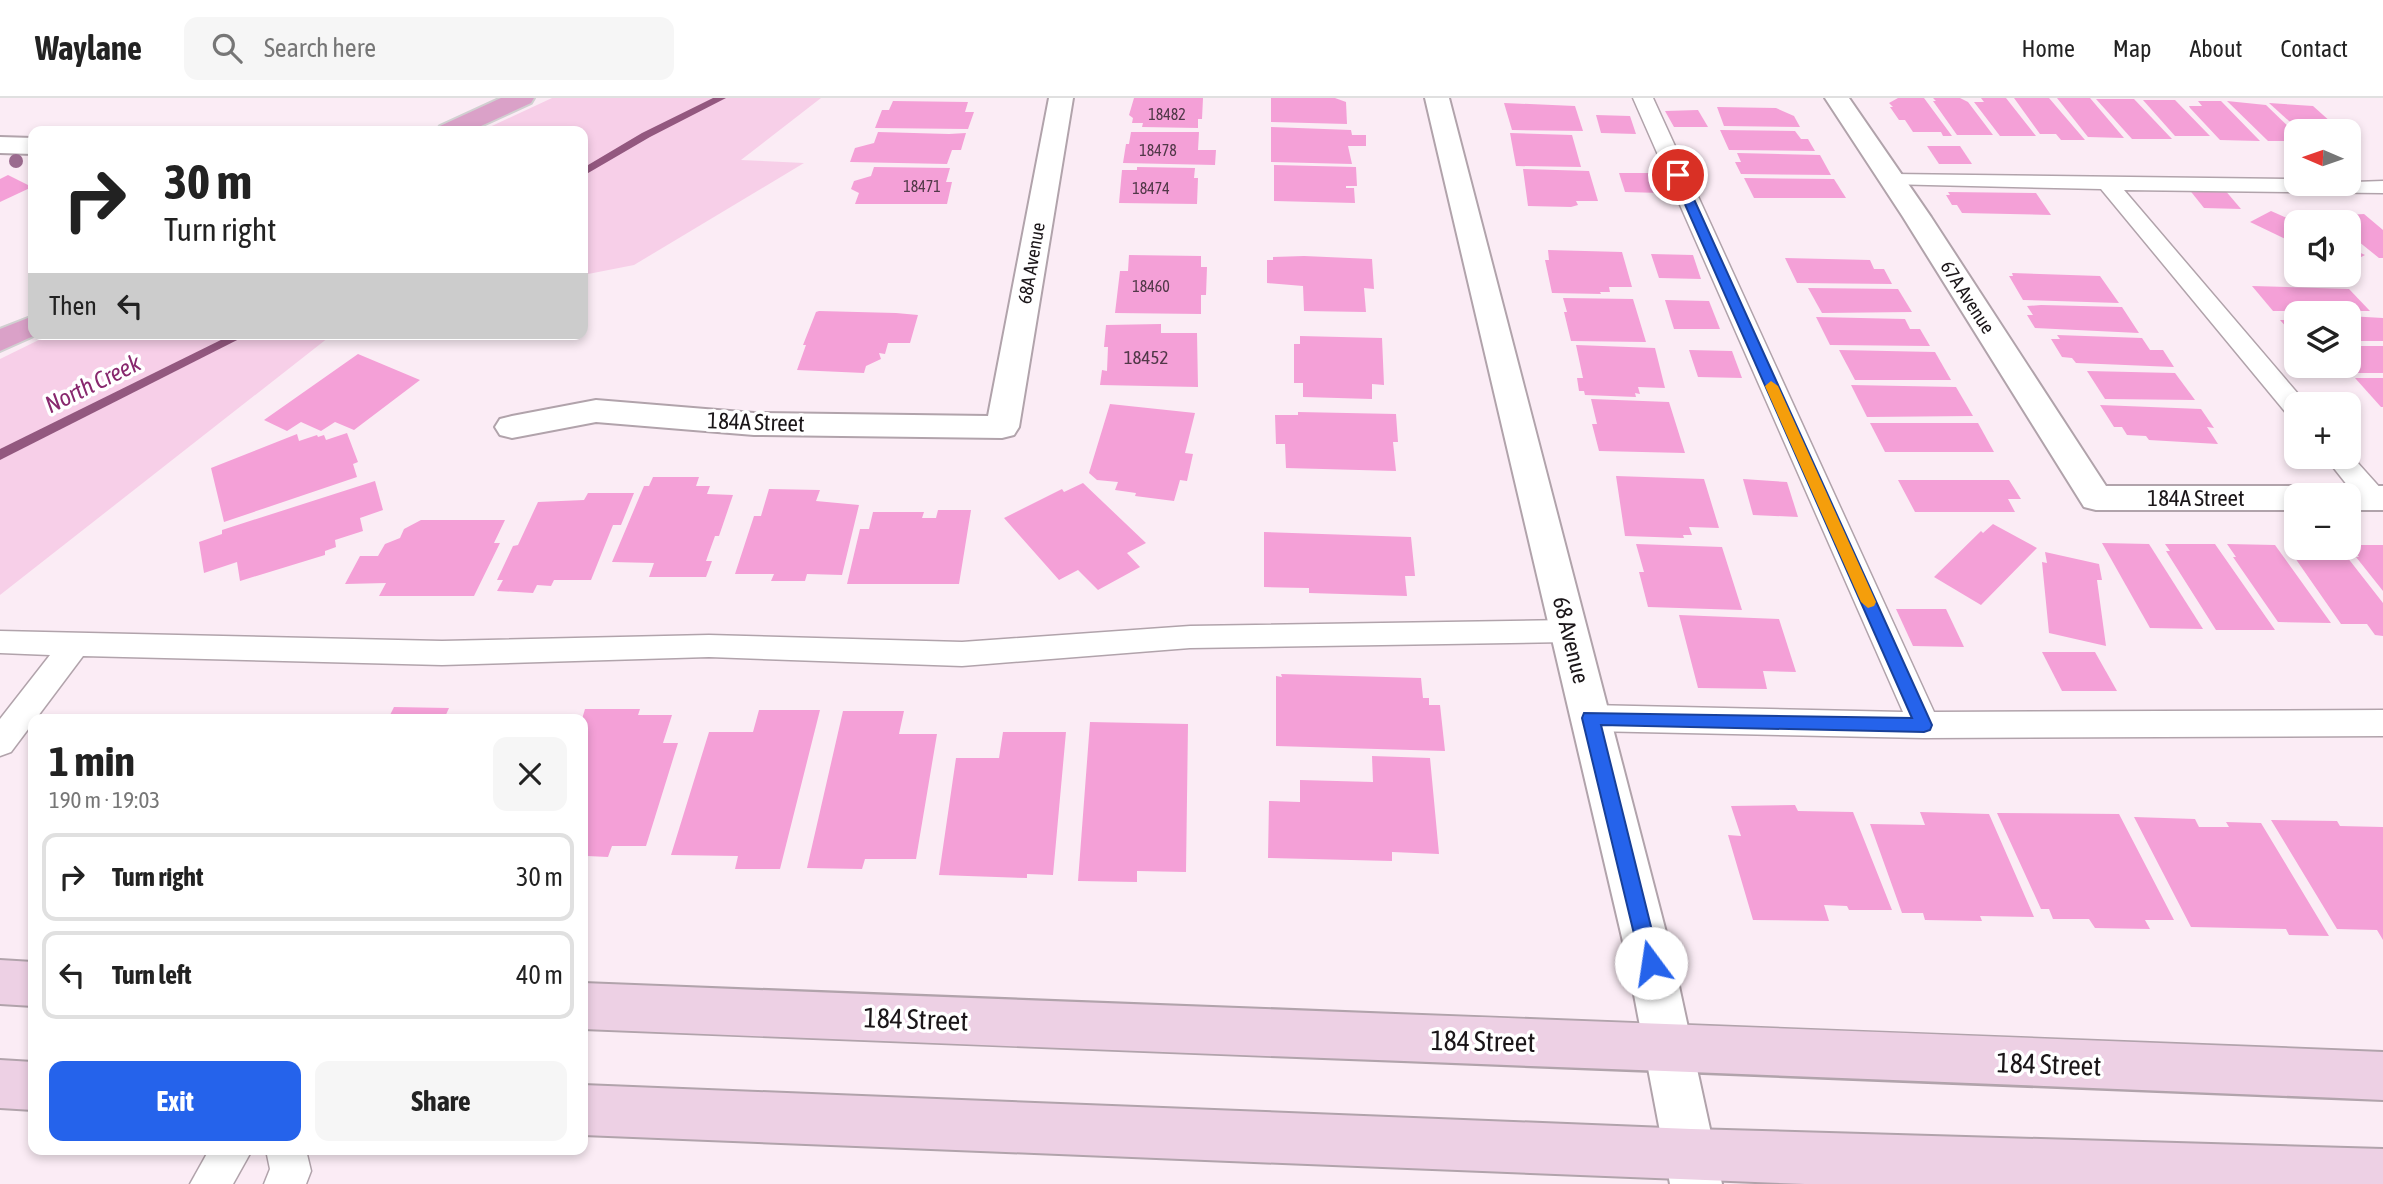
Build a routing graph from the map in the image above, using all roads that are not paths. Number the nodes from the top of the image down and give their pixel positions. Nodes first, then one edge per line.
1 (522, 98) edge
2 (1061, 98) edge
3 (1437, 98) edge
4 (1643, 98) edge
5 (1838, 98) edge
6 (460, 126) edge
7 (0, 145) edge
8 (28, 146) edge
9 (1893, 180) junction
10 (2107, 183) junction
11 (2383, 187) edge
12 (28, 317) edge
13 (0, 327) edge
14 (28, 327) edge
15 (0, 341) edge
16 (2284, 394) edge
17 (512, 427) dead end
18 (1002, 427) joint
19 (2347, 469) edge
20 (2096, 498) joint
21 (2284, 498) edge
22 (2368, 498) edge
23 (1568, 631) junction
24 (0, 642) edge
25 (74, 645) junction
26 (1590, 718) junction
27 (2383, 723) edge
28 (1924, 725) junction
29 (0, 743) edge
30 (0, 982) edge
31 (28, 984) edge
32 (588, 1006) edge
33 (1668, 1046) junction
34 (2383, 1076) edge
35 (0, 1084) edge
36 (28, 1086) edge
37 (588, 1110) edge
38 (229, 1155) edge
39 (287, 1155) edge
40 (1694, 1170) edge
41 (2383, 1175) edge
42 (210, 1184) edge
43 (284, 1184) edge

1 - 6 main road
2 - 18 street, 68A Avenue
3 - 23 street, 68 Avenue
4 - 28 lane
5 - 9 street, 67A Avenue
7 - 8 street
9 - 10 lane
9 - 20 street, 67A Avenue
10 - 11 lane
10 - 16 lane
12 - 13 main road
14 - 15 main road
17 - 18 street, 184A Street
19 - 22 lane
20 - 21 street, 184A Street
23 - 25 lane
23 - 26 street, 68 Avenue
24 - 25 lane
25 - 29 lane
26 - 28 lane
26 - 33 street, 68 Avenue
27 - 28 lane
30 - 31 main road
32 - 33 main road, 184 Street
33 - 34 main road, 184 Street
33 - 40 street, 68 Avenue
35 - 36 main road
37 - 40 main road
38 - 42 lane
39 - 43 lane
40 - 41 main road

